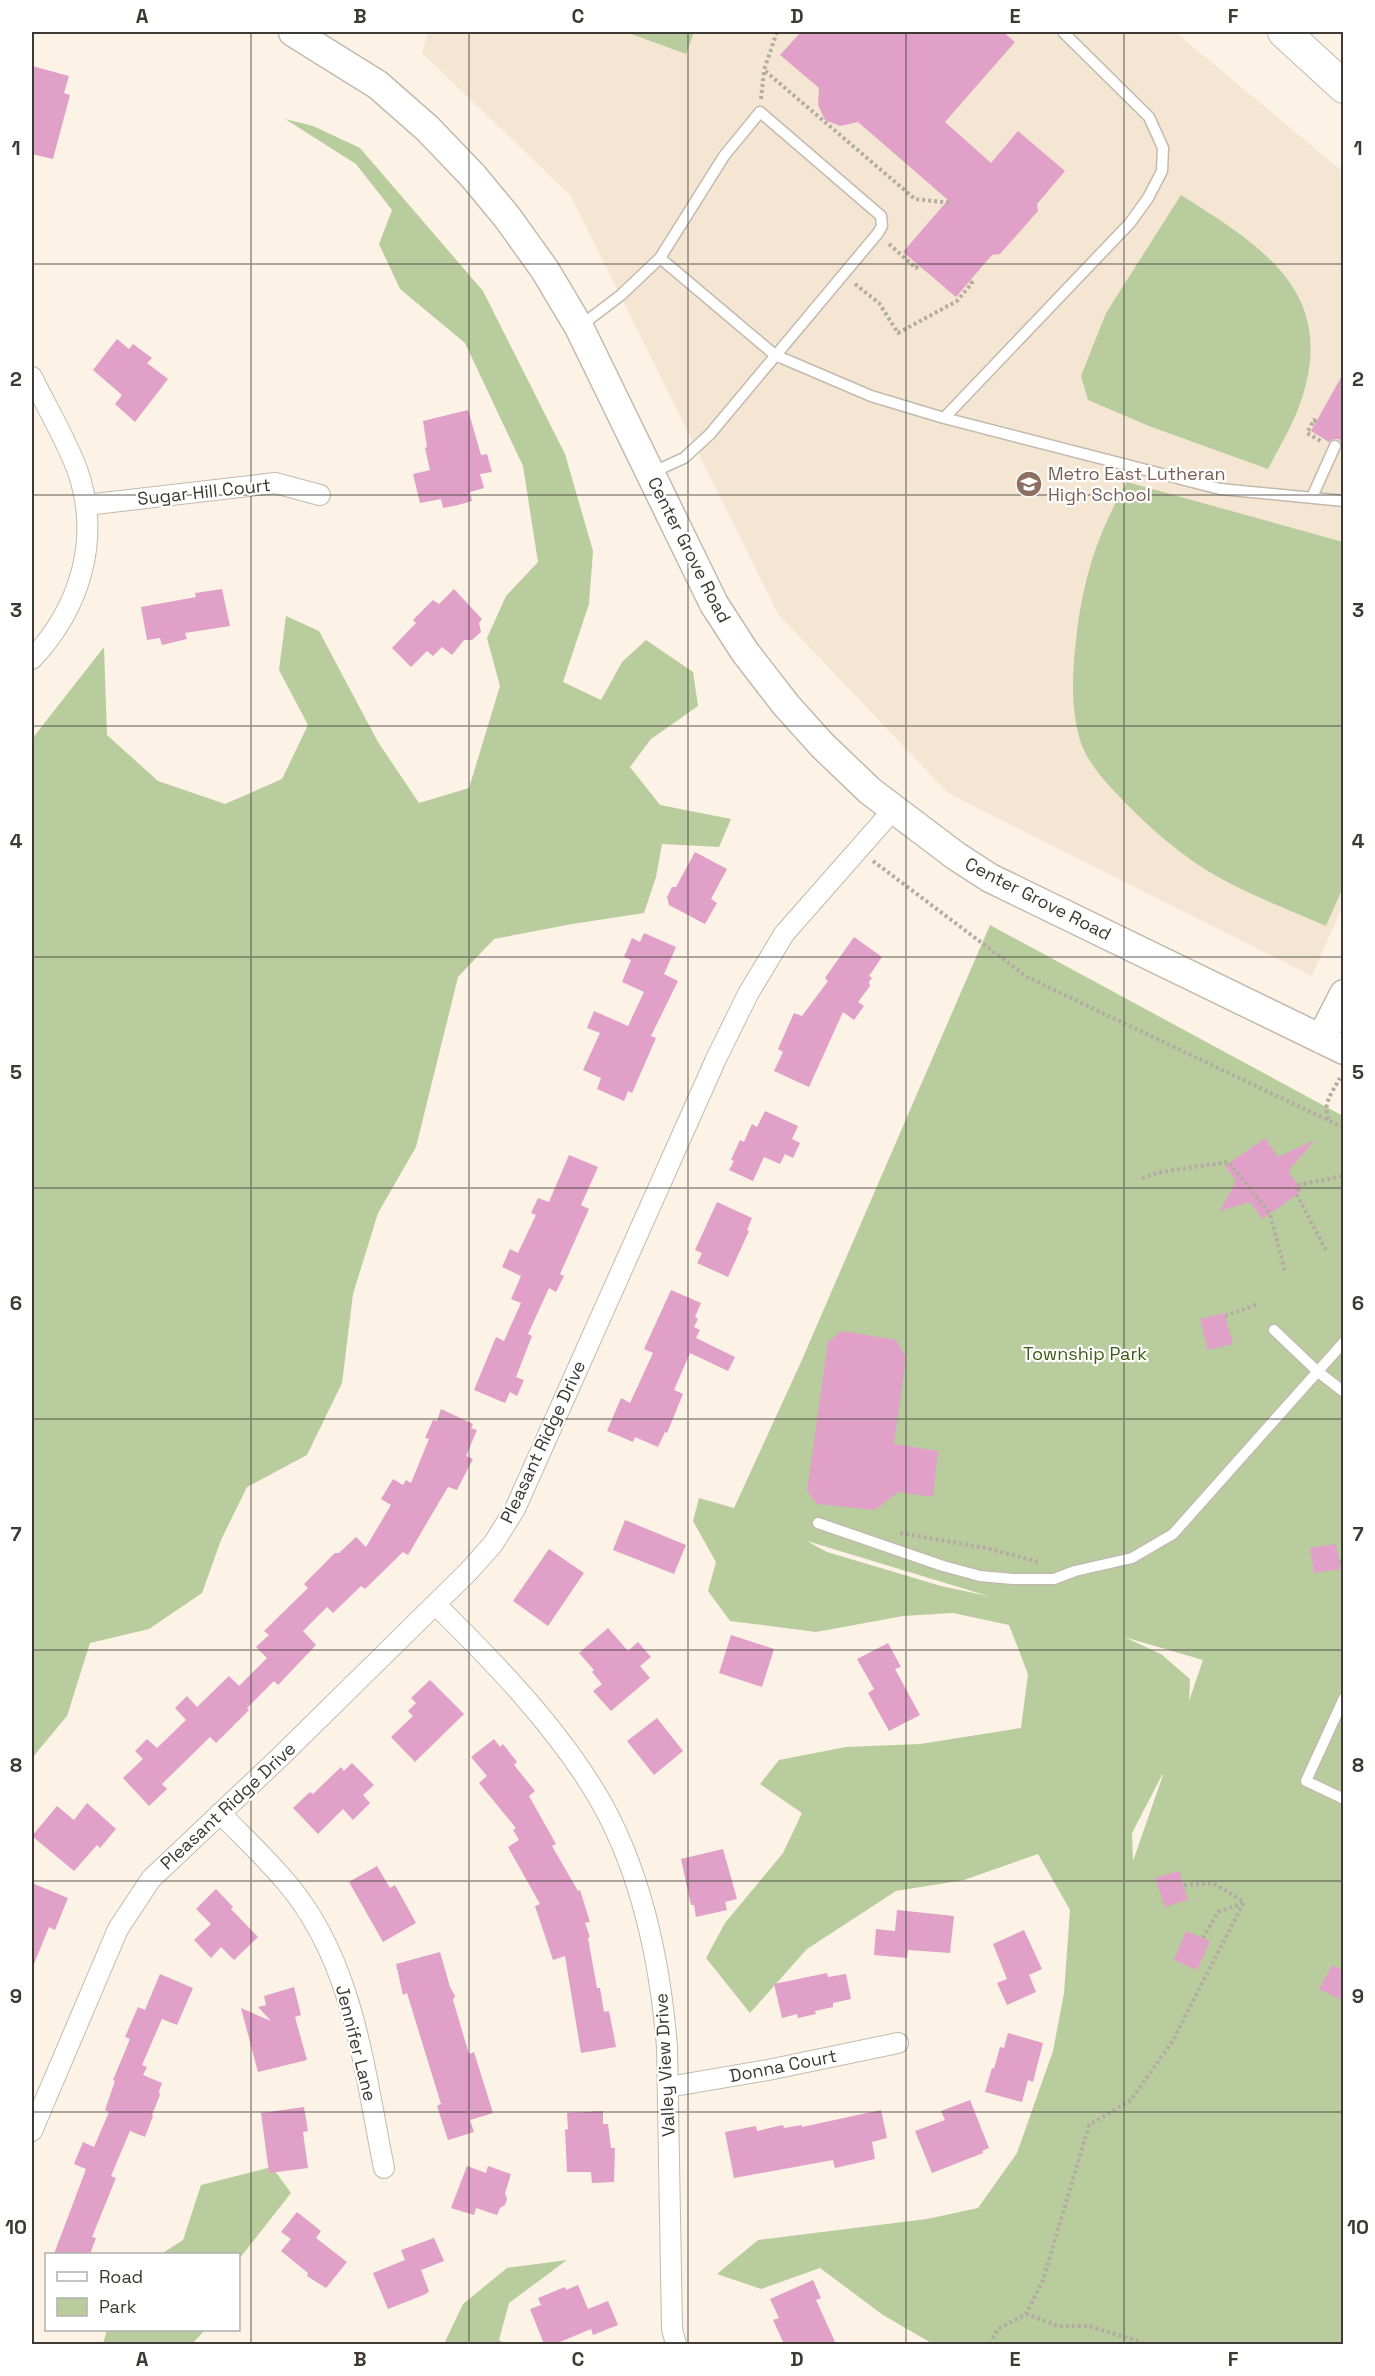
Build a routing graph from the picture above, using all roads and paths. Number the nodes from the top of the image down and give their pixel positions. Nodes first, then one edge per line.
1 (293, 32) edge
2 (777, 32) edge
3 (1064, 32) edge
4 (1284, 32) edge
5 (764, 70) junction
6 (1344, 87) edge
7 (760, 112) junction
8 (952, 203) dead end
9 (878, 233) junction
10 (660, 258) junction
11 (918, 265) dead end
12 (843, 274) junction
13 (969, 281) dead end
14 (579, 327) junction
15 (775, 355) junction
16 (32, 377) edge
17 (944, 418) junction
18 (1316, 422) dead end
19 (1335, 447) joint
20 (650, 474) junction
21 (320, 495) dead end
22 (1312, 497) junction
23 (1344, 501) edge
24 (86, 505) junction
25 (32, 659) edge
26 (893, 810) junction
27 (858, 850) junction
28 (1344, 994) edge
29 (1332, 1045) edge
30 (1340, 1078) dead end
31 (1331, 1122) junction
32 (1344, 1128) edge
33 (1344, 1176) edge
34 (1142, 1178) dead end
35 (1326, 1250) dead end
36 (1285, 1271) dead end
37 (1258, 1304) dead end
38 (1225, 1316) dead end
39 (1274, 1330) dead end
40 (1344, 1342) edge
41 (1317, 1371) junction
42 (1344, 1392) edge
43 (818, 1523) dead end
44 (895, 1532) dead end
45 (1074, 1571) junction
46 (436, 1605) junction
47 (1344, 1698) edge
48 (1344, 1799) edge
49 (220, 1813) junction
50 (1184, 1885) dead end
51 (1244, 1902) junction
52 (1203, 1938) dead end
53 (898, 2043) dead end
54 (668, 2087) junction
55 (32, 2131) edge
56 (384, 2168) dead end
57 (1026, 2314) junction
58 (676, 2344) edge
59 (990, 2344) edge
60 (1147, 2344) edge

1 - 14 street, Center Grove Road
2 - 5 path
3 - 17 lane
4 - 6 main road
5 - 7 path
5 - 8 path
7 - 9 lane
7 - 10 lane
9 - 11 path
9 - 12 lane
10 - 14 lane
10 - 15 lane
12 - 13 path
12 - 15 lane
14 - 20 street, Center Grove Road
15 - 17 lane
15 - 20 lane
16 - 24 street
17 - 22 lane
18 - 19 path
19 - 22 lane
20 - 26 street, Center Grove Road
21 - 24 street, Sugar Hill Court
22 - 23 lane
24 - 25 street
26 - 27 street, Pleasant Ridge Drive
26 - 29 street, Center Grove Road
27 - 31 path
27 - 46 street, Pleasant Ridge Drive
28 - 29 street
30 - 31 path
31 - 32 path
33 - 35 path
34 - 36 path
37 - 38 path
39 - 41 lane
40 - 41 lane
41 - 42 lane
41 - 45 lane
43 - 45 lane
44 - 45 path
46 - 49 street, Pleasant Ridge Drive
46 - 54 street, Valley View Drive
47 - 48 lane
49 - 55 street, Pleasant Ridge Drive
49 - 56 street, Jennifer Lane
50 - 51 path
51 - 52 path
51 - 57 path
53 - 54 street, Donna Court
54 - 58 street, Valley View Drive
57 - 59 path
57 - 60 path

